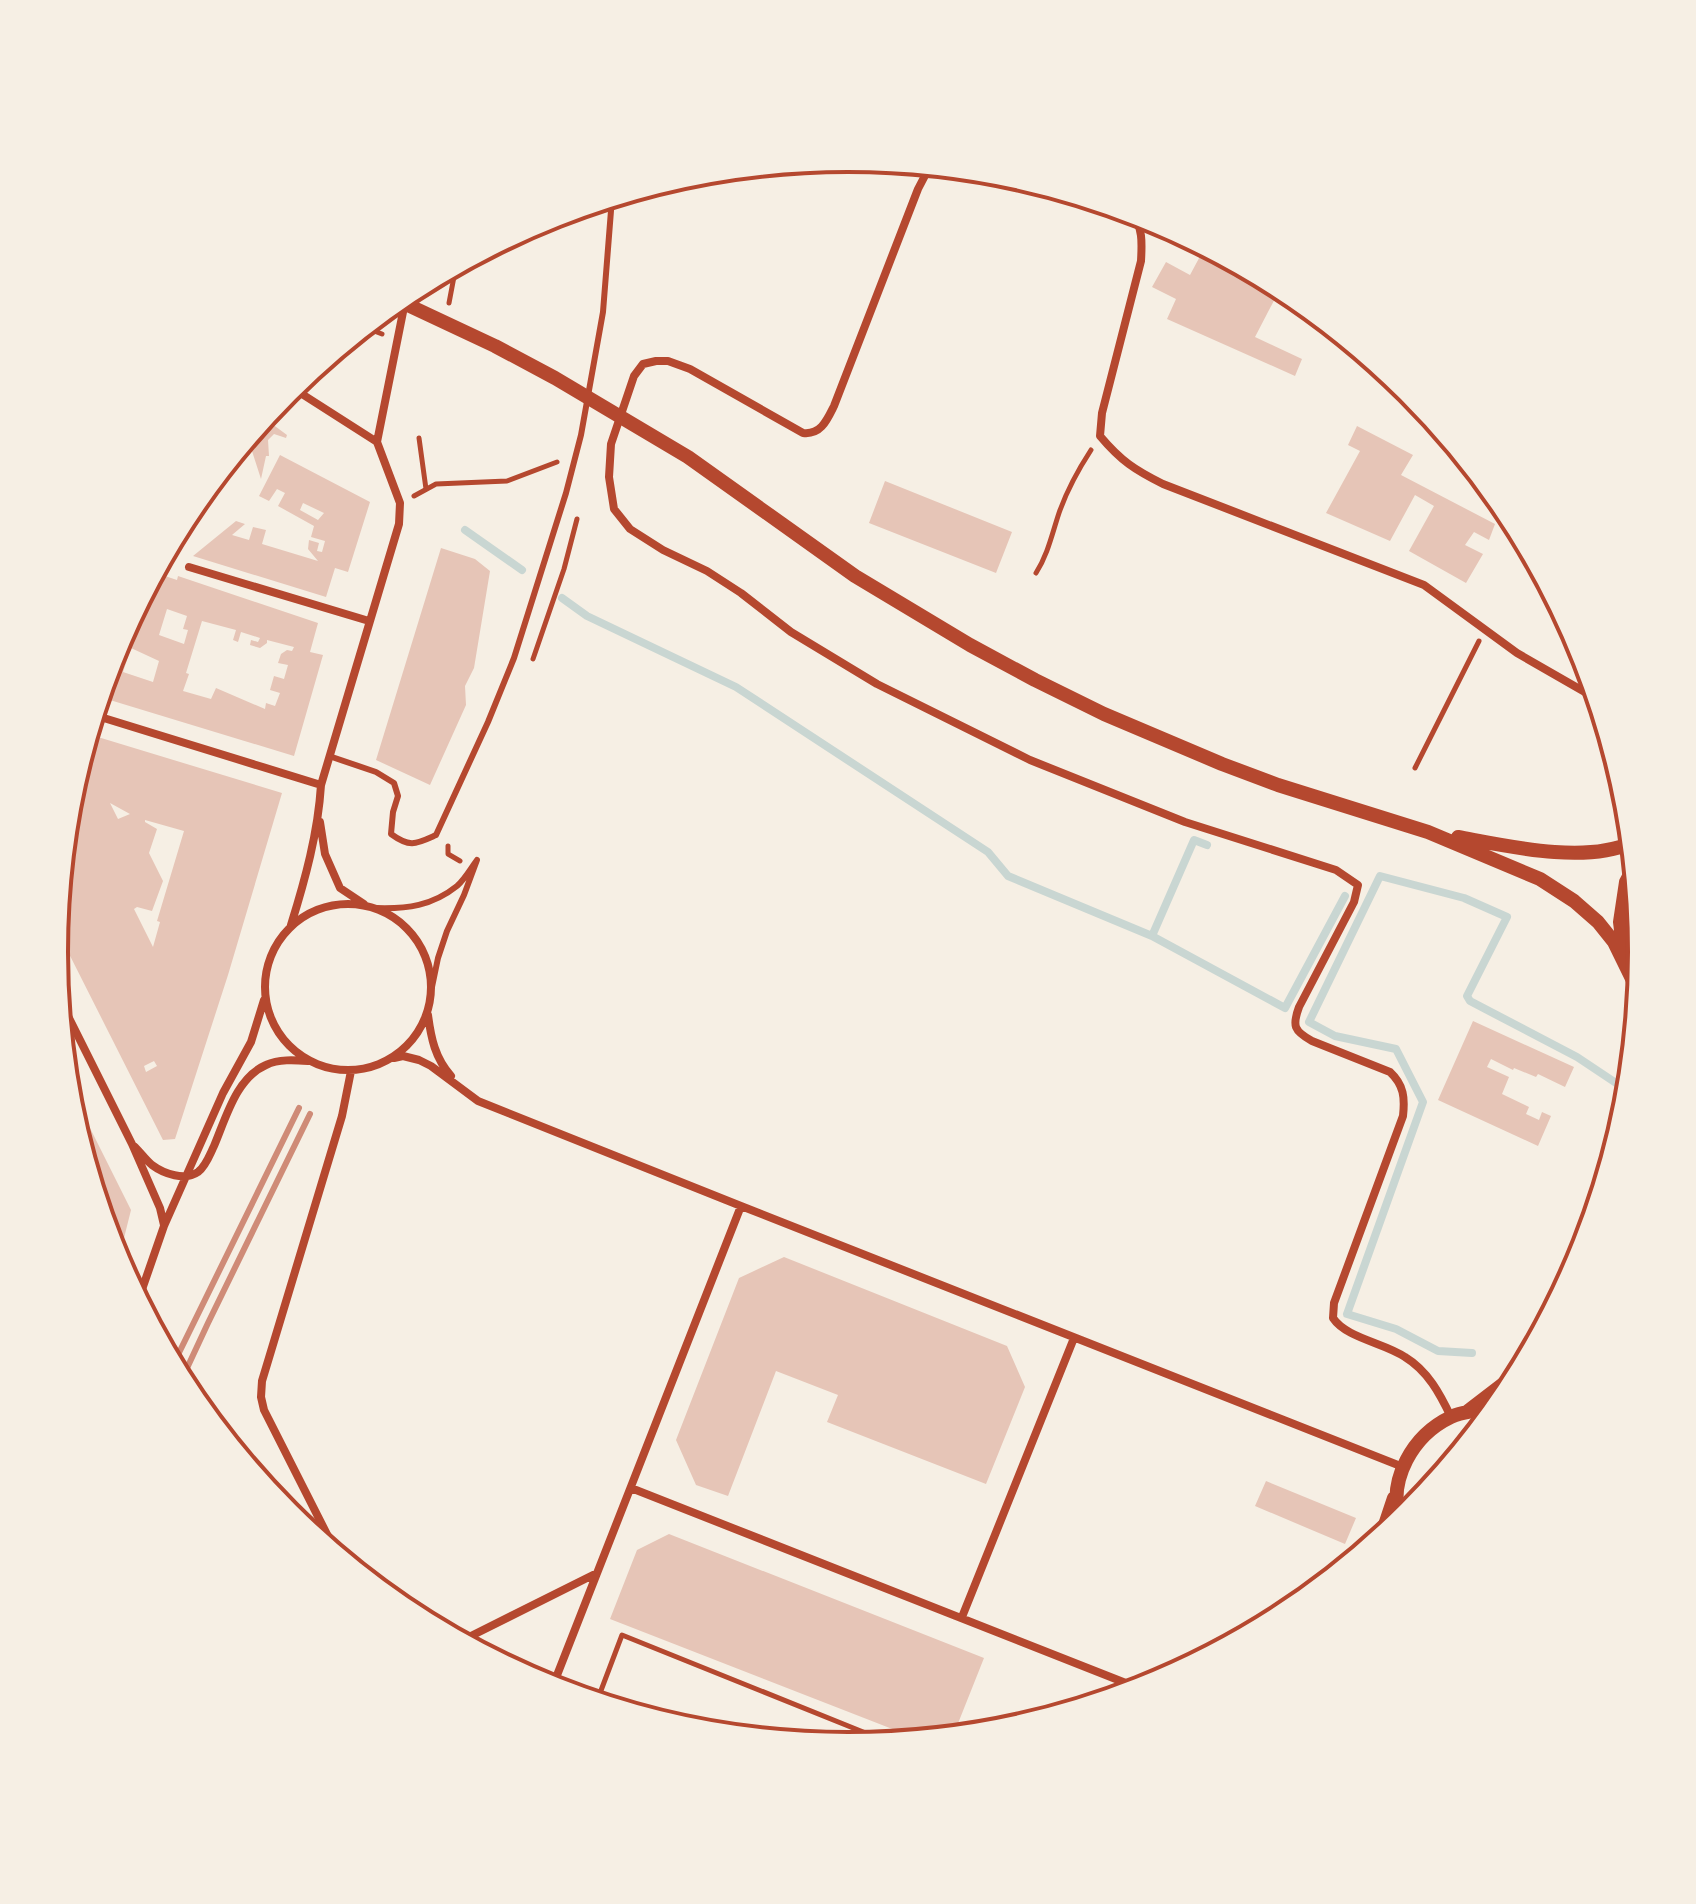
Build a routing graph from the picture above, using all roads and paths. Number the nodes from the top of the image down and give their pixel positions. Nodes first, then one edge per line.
1 (925, 177) edge
2 (611, 209) edge
3 (1140, 229) edge
4 (454, 280) edge
5 (410, 306) edge
6 (403, 312) edge
7 (447, 316) dead end
8 (302, 394) edge
9 (1100, 436) junction
10 (419, 438) dead end
11 (377, 442) junction
12 (576, 456) junction
13 (426, 489) junction
14 (400, 503) junction
15 (580, 507) dead end
16 (189, 567) dead end
17 (1036, 573) dead end
18 (369, 621) junction
19 (1484, 630) junction
20 (531, 663) dead end
21 (1583, 691) edge
22 (104, 718) edge
23 (329, 756) junction
24 (1415, 768) dead end
25 (321, 785) junction
26 (319, 816) junction
27 (1428, 832) junction
28 (452, 840) dead end
29 (1621, 847) edge
30 (472, 867) junction
31 (1625, 890) edge
32 (372, 907) junction
33 (291, 925) junction
34 (1625, 963) junction
35 (1627, 968) edge
36 (432, 987) junction
37 (264, 1000) junction
38 (427, 1014) junction
39 (72, 1024) edge
40 (394, 1058) junction
41 (308, 1061) junction
42 (351, 1071) junction
43 (462, 1089) junction
44 (132, 1144) junction
45 (186, 1177) junction
46 (741, 1206) junction
47 (164, 1226) junction
48 (143, 1286) edge
49 (1074, 1338) junction
50 (1493, 1390) edge
51 (1478, 1412) edge
52 (1459, 1414) junction
53 (1403, 1467) junction
54 (631, 1488) junction
55 (1397, 1490) junction
56 (1397, 1507) edge
57 (1389, 1514) edge
58 (325, 1530) edge
59 (598, 1573) junction
60 (962, 1617) junction
61 (473, 1635) edge
62 (557, 1676) edge
63 (1123, 1682) edge
64 (600, 1692) edge
65 (862, 1731) edge

1 - 52 street
2 - 12 lane
3 - 9 street
4 - 7 path
5 - 27 street
6 - 11 street
8 - 11 street
9 - 17 path
9 - 19 street
10 - 13 path
11 - 14 street
12 - 13 path
12 - 23 lane
13 - 14 path
14 - 18 street
15 - 20 path
16 - 18 street
18 - 23 street
19 - 21 street
19 - 24 path
22 - 25 street
23 - 25 street
25 - 26 street
26 - 32 street
26 - 33 street
27 - 29 street
27 - 34 street
28 - 30 path
30 - 32 lane
30 - 36 lane
31 - 34 street
32 - 33 street
32 - 36 street
33 - 37 street
34 - 35 street
36 - 38 street
37 - 41 street
37 - 45 street
38 - 40 street
38 - 43 street
39 - 44 street
40 - 42 street
40 - 43 street
41 - 42 street
41 - 45 street
42 - 58 street
43 - 46 street
44 - 45 street
44 - 47 street
45 - 47 street
46 - 49 street
46 - 54 street
47 - 48 street
49 - 53 street
49 - 60 street
50 - 52 street
51 - 52 street
52 - 53 street
53 - 55 street
54 - 59 street
54 - 60 street
55 - 56 street
55 - 57 street
59 - 61 street
59 - 62 street
60 - 63 street
64 - 65 path

